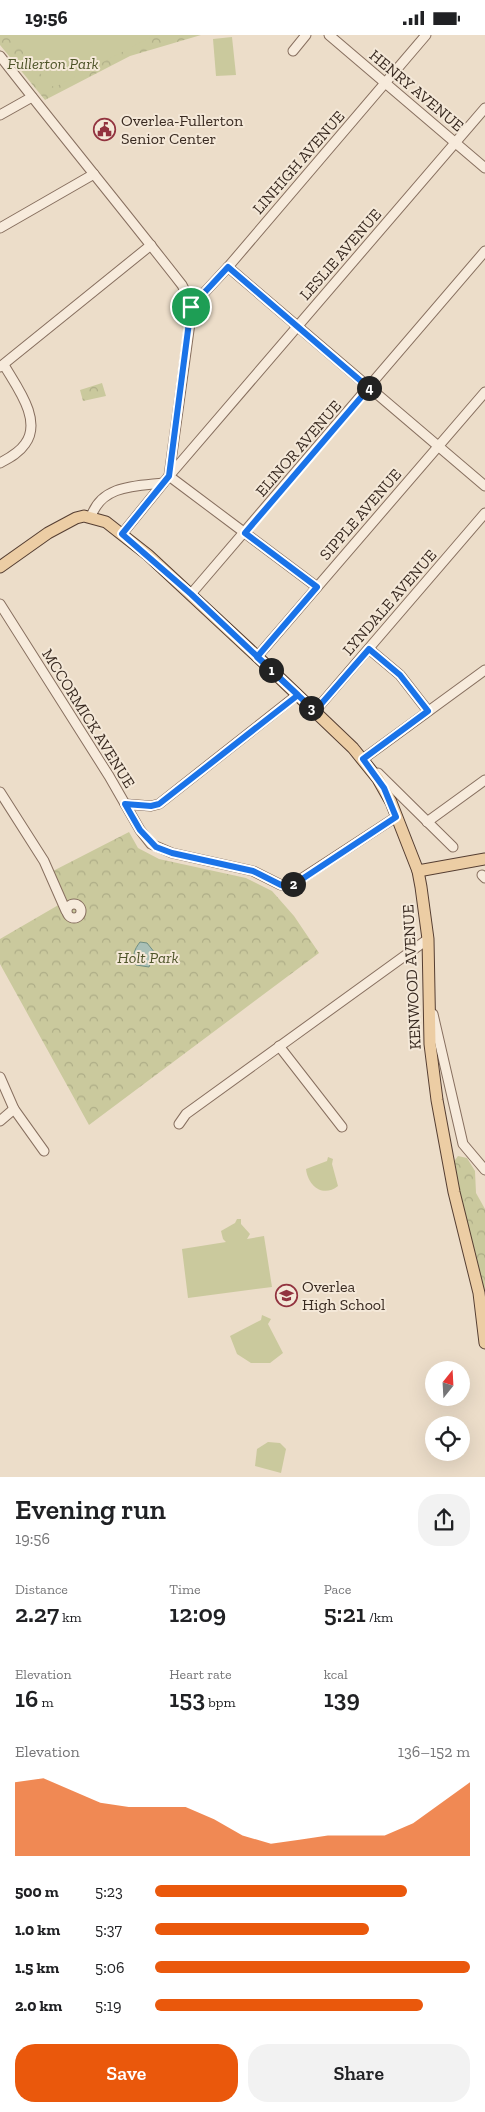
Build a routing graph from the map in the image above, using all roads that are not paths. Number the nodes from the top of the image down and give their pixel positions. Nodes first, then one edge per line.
1 (306, 35) edge
2 (329, 35) edge
3 (426, 35) edge
4 (293, 51) dead end
5 (0, 56) edge
6 (385, 83) junction
7 (32, 97) junction
8 (485, 108) edge
9 (0, 115) edge
10 (456, 143) junction
11 (485, 168) edge
12 (94, 174) junction
13 (0, 228) edge
14 (151, 245) junction
15 (485, 251) edge
16 (228, 267) junction
17 (191, 307) junction
18 (298, 327) junction
19 (2, 366) edge
20 (369, 388) junction
21 (485, 392) edge
22 (438, 447) junction
23 (0, 463) edge
24 (166, 479) junction
25 (485, 487) edge
26 (485, 513) edge
27 (91, 517) junction
28 (245, 533) junction
29 (122, 534) junction
30 (0, 567) edge
31 (317, 587) junction
32 (191, 594) junction
33 (0, 604) edge
34 (369, 649) junction
35 (257, 657) junction
36 (485, 670) edge
37 (298, 695) junction
38 (315, 711) junction
39 (428, 711) junction
40 (363, 759) junction
41 (371, 769) junction
42 (485, 781) edge
43 (0, 792) edge
44 (125, 804) junction
45 (396, 817) junction
46 (427, 823) junction
47 (453, 847) dead end
48 (485, 859) edge
49 (418, 871) junction
50 (66, 911) dead end
51 (428, 939) junction
52 (430, 995) junction
53 (279, 1046) junction
54 (0, 1077) edge
55 (14, 1109) junction
56 (0, 1121) edge
57 (179, 1124) dead end
58 (342, 1127) dead end
59 (461, 1137) junction
60 (444, 1141) junction
61 (44, 1151) dead end
62 (485, 1170) edge
63 (485, 1343) edge

1 - 4 street
2 - 6 street, HENRY AVENUE
3 - 6 street, LINHIGH AVENUE
5 - 7 street
6 - 10 street, HENRY AVENUE
6 - 16 street, LINHIGH AVENUE
7 - 9 street
7 - 12 street
8 - 10 street, LESLIE AVENUE
10 - 11 street, HENRY AVENUE
10 - 18 street, LESLIE AVENUE
12 - 13 street
12 - 14 street
14 - 17 street
14 - 19 street
15 - 20 street, ELINOR AVENUE
16 - 17 street, LINHIGH AVENUE
16 - 18 street
17 - 24 street
18 - 20 street
18 - 24 street, LESLIE AVENUE
19 - 23 street
20 - 22 street
20 - 28 street, ELINOR AVENUE
21 - 22 street, SIPPLE AVENUE
22 - 25 street
22 - 31 street, SIPPLE AVENUE
24 - 27 street
24 - 28 street
24 - 29 street, LESLIE AVENUE
26 - 34 street, LYNDALE AVENUE
27 - 29 main road, KENWOOD AVENUE
27 - 30 main road
28 - 31 street
28 - 32 street, ELINOR AVENUE
29 - 32 main road, KENWOOD AVENUE
31 - 35 street, SIPPLE AVENUE
32 - 35 main road, KENWOOD AVENUE
33 - 44 street, MCCORMICK AVENUE
34 - 38 street, LYNDALE AVENUE
34 - 39 street
35 - 37 main road, KENWOOD AVENUE
36 - 39 street
37 - 38 main road, KENWOOD AVENUE
37 - 44 street
38 - 40 main road, KENWOOD AVENUE
39 - 40 street
40 - 41 main road, KENWOOD AVENUE
41 - 45 main road, KENWOOD AVENUE
41 - 46 street
42 - 46 street
43 - 50 street
44 - 45 street, MCCORMICK AVENUE
45 - 49 main road, KENWOOD AVENUE
46 - 47 street
48 - 49 main road
49 - 51 main road, KENWOOD AVENUE
51 - 52 main road, KENWOOD AVENUE
51 - 53 street
52 - 59 street
52 - 60 main road, KENWOOD AVENUE
53 - 57 street
53 - 58 street
54 - 55 street
55 - 56 street
55 - 61 street
59 - 60 street
59 - 62 street
60 - 63 main road, KENWOOD AVENUE

